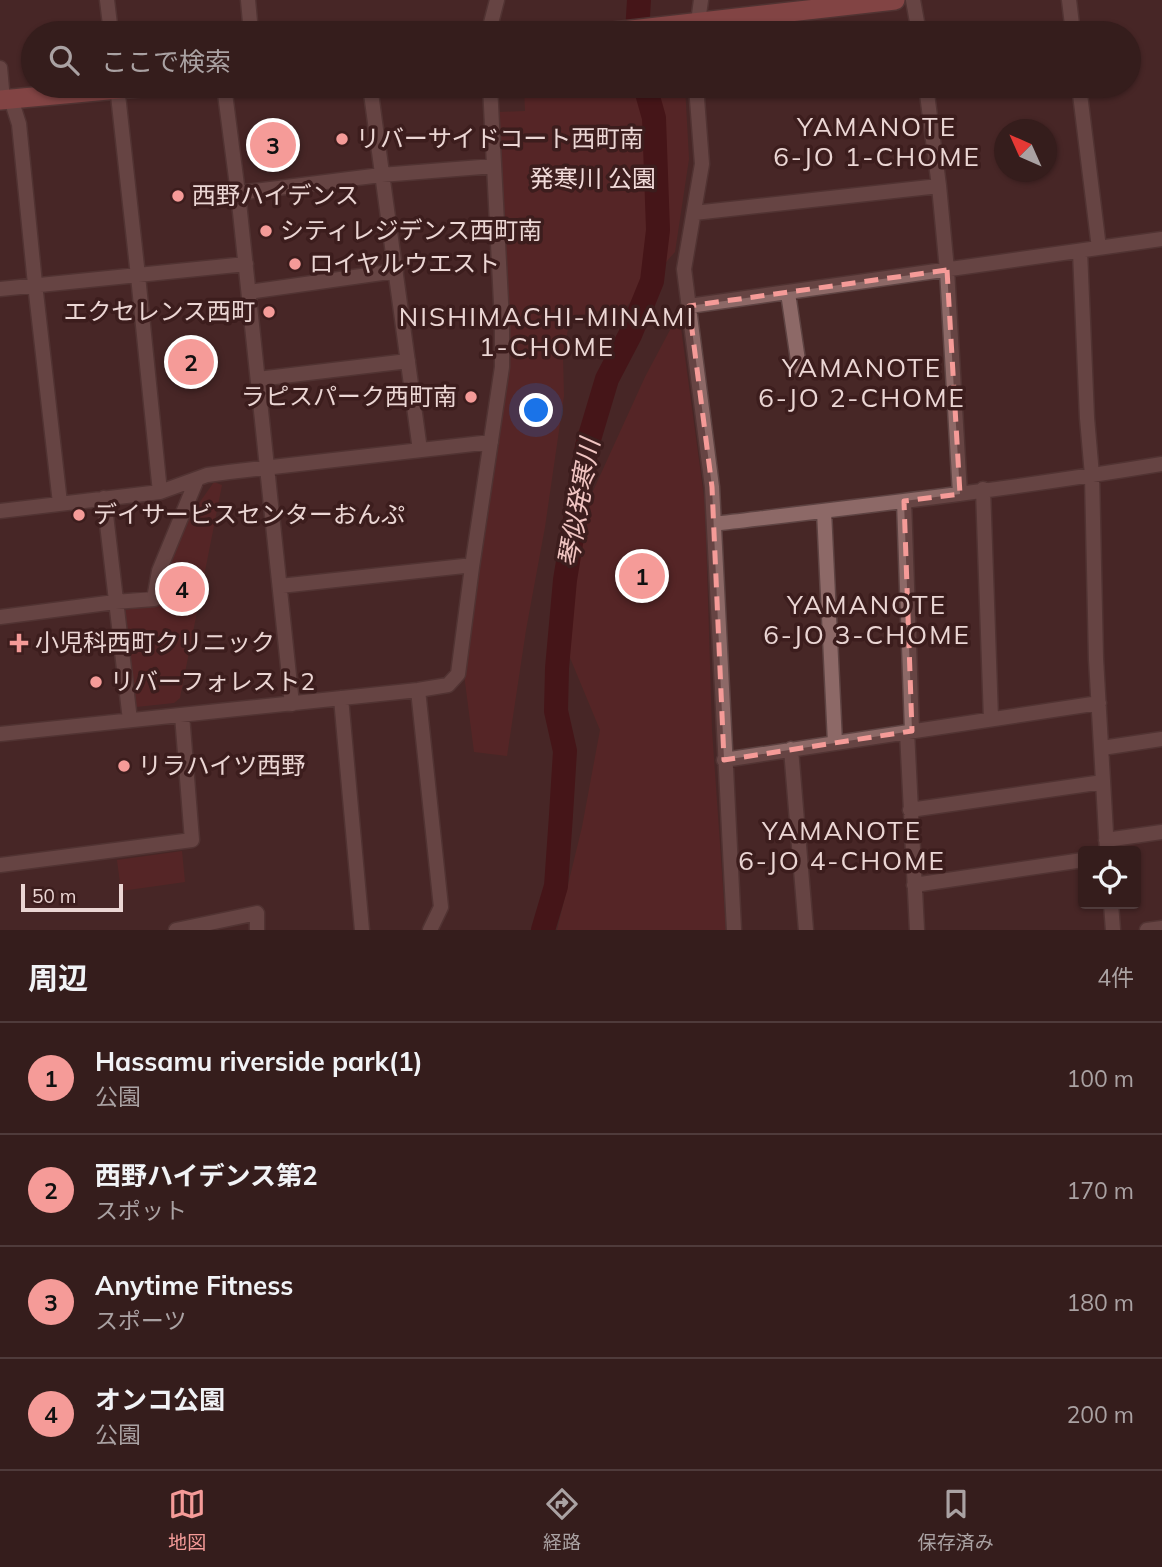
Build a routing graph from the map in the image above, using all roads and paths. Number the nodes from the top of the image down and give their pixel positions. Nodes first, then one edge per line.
1 (107, 0) edge
2 (248, 0) edge
3 (497, 0) edge
4 (701, 0) edge
5 (895, 0) edge
6 (913, 0) edge
7 (1069, 0) edge
8 (873, 1) edge
9 (800, 6) edge
10 (110, 21) edge
11 (250, 21) edge
12 (492, 21) edge
13 (693, 21) edge
14 (718, 21) edge
15 (917, 21) edge
16 (1072, 21) edge
17 (0, 68) edge
18 (24, 98) edge
19 (118, 98) edge
20 (226, 98) edge
21 (372, 98) edge
22 (491, 98) edge
23 (697, 98) edge
24 (928, 98) edge
25 (1080, 98) edge
26 (5, 100) edge
27 (494, 166) junction
28 (382, 175) junction
29 (939, 186) junction
30 (239, 193) junction
31 (694, 213) junction
32 (1162, 239) edge
33 (1099, 248) junction
34 (1080, 251) junction
35 (246, 264) junction
36 (396, 271) junction
37 (947, 271) junction
38 (138, 276) junction
39 (35, 284) junction
40 (0, 289) edge
41 (249, 292) junction
42 (788, 293) junction
43 (689, 306) junction
44 (408, 361) junction
45 (799, 367) dead end
46 (258, 379) junction
47 (492, 442) junction
48 (419, 450) junction
49 (1162, 464) edge
50 (267, 468) junction
51 (1092, 475) junction
52 (197, 479) junction
53 (983, 489) junction
54 (160, 492) junction
55 (960, 494) junction
56 (104, 498) junction
57 (904, 501) junction
58 (60, 503) junction
59 (0, 511) edge
60 (824, 511) junction
61 (714, 524) junction
62 (472, 567) junction
63 (280, 586) junction
64 (115, 602) junction
65 (0, 617) edge
66 (418, 690) junction
67 (341, 698) junction
68 (1099, 703) junction
69 (292, 704) junction
70 (182, 715) junction
71 (990, 719) junction
72 (130, 720) junction
73 (909, 732) junction
74 (0, 734) edge
75 (1162, 739) edge
76 (835, 743) junction
77 (1102, 748) junction
78 (791, 749) junction
79 (724, 760) junction
80 (1103, 782) junction
81 (911, 810) junction
82 (1162, 832) edge
83 (1107, 846) edge
84 (1078, 861) edge
85 (0, 865) edge
86 (914, 885) junction
87 (1111, 909) edge
88 (1162, 928) edge
89 (176, 930) edge
90 (257, 930) edge
91 (362, 930) edge
92 (430, 930) edge
93 (734, 930) edge
94 (806, 930) edge
95 (917, 930) edge
96 (1113, 930) edge
97 (1147, 930) edge

1 - 10 street
2 - 11 street
3 - 12 street
4 - 13 street
5 - 8 main road
6 - 15 street
7 - 16 street
8 - 9 main road
9 - 14 main road
17 - 26 street
18 - 26 main road
19 - 38 street
20 - 30 street
21 - 28 street
22 - 27 street
23 - 31 street
24 - 29 street
25 - 33 street
26 - 39 street
27 - 28 street
27 - 47 street
28 - 30 street
28 - 36 street
29 - 31 street
29 - 37 street
30 - 35 street
31 - 43 street
32 - 33 street
33 - 34 street
34 - 37 street
34 - 51 street
35 - 38 street
35 - 41 street
36 - 41 street
36 - 44 street
37 - 42 street
37 - 55 street
38 - 39 street
38 - 54 street
39 - 40 street
39 - 58 street
41 - 46 street
42 - 43 street
42 - 45 street
43 - 61 street
44 - 46 street
44 - 48 street
46 - 50 street
47 - 48 street
47 - 62 street
48 - 50 street
49 - 51 street
50 - 52 street
50 - 63 street
51 - 53 street
51 - 68 street
52 - 54 street
52 - 64 street
53 - 55 street
53 - 71 street
54 - 56 street
55 - 57 street
56 - 58 street
56 - 64 street
57 - 60 street
57 - 73 street
58 - 59 street
60 - 61 street
60 - 76 street
61 - 79 street
62 - 63 street
62 - 66 street
63 - 69 street
64 - 65 street
64 - 72 street
66 - 67 street
66 - 92 street
67 - 69 street
67 - 91 street
68 - 71 street
68 - 77 street
69 - 70 street
70 - 72 street
70 - 85 street
71 - 73 street
72 - 74 street
73 - 76 street
73 - 81 street
75 - 77 street
76 - 78 street
77 - 80 street
78 - 79 street
78 - 94 street
79 - 93 street
80 - 81 street
80 - 83 street
81 - 86 street
82 - 83 street
84 - 86 street
86 - 95 street
87 - 96 street
88 - 97 street
89 - 90 street

